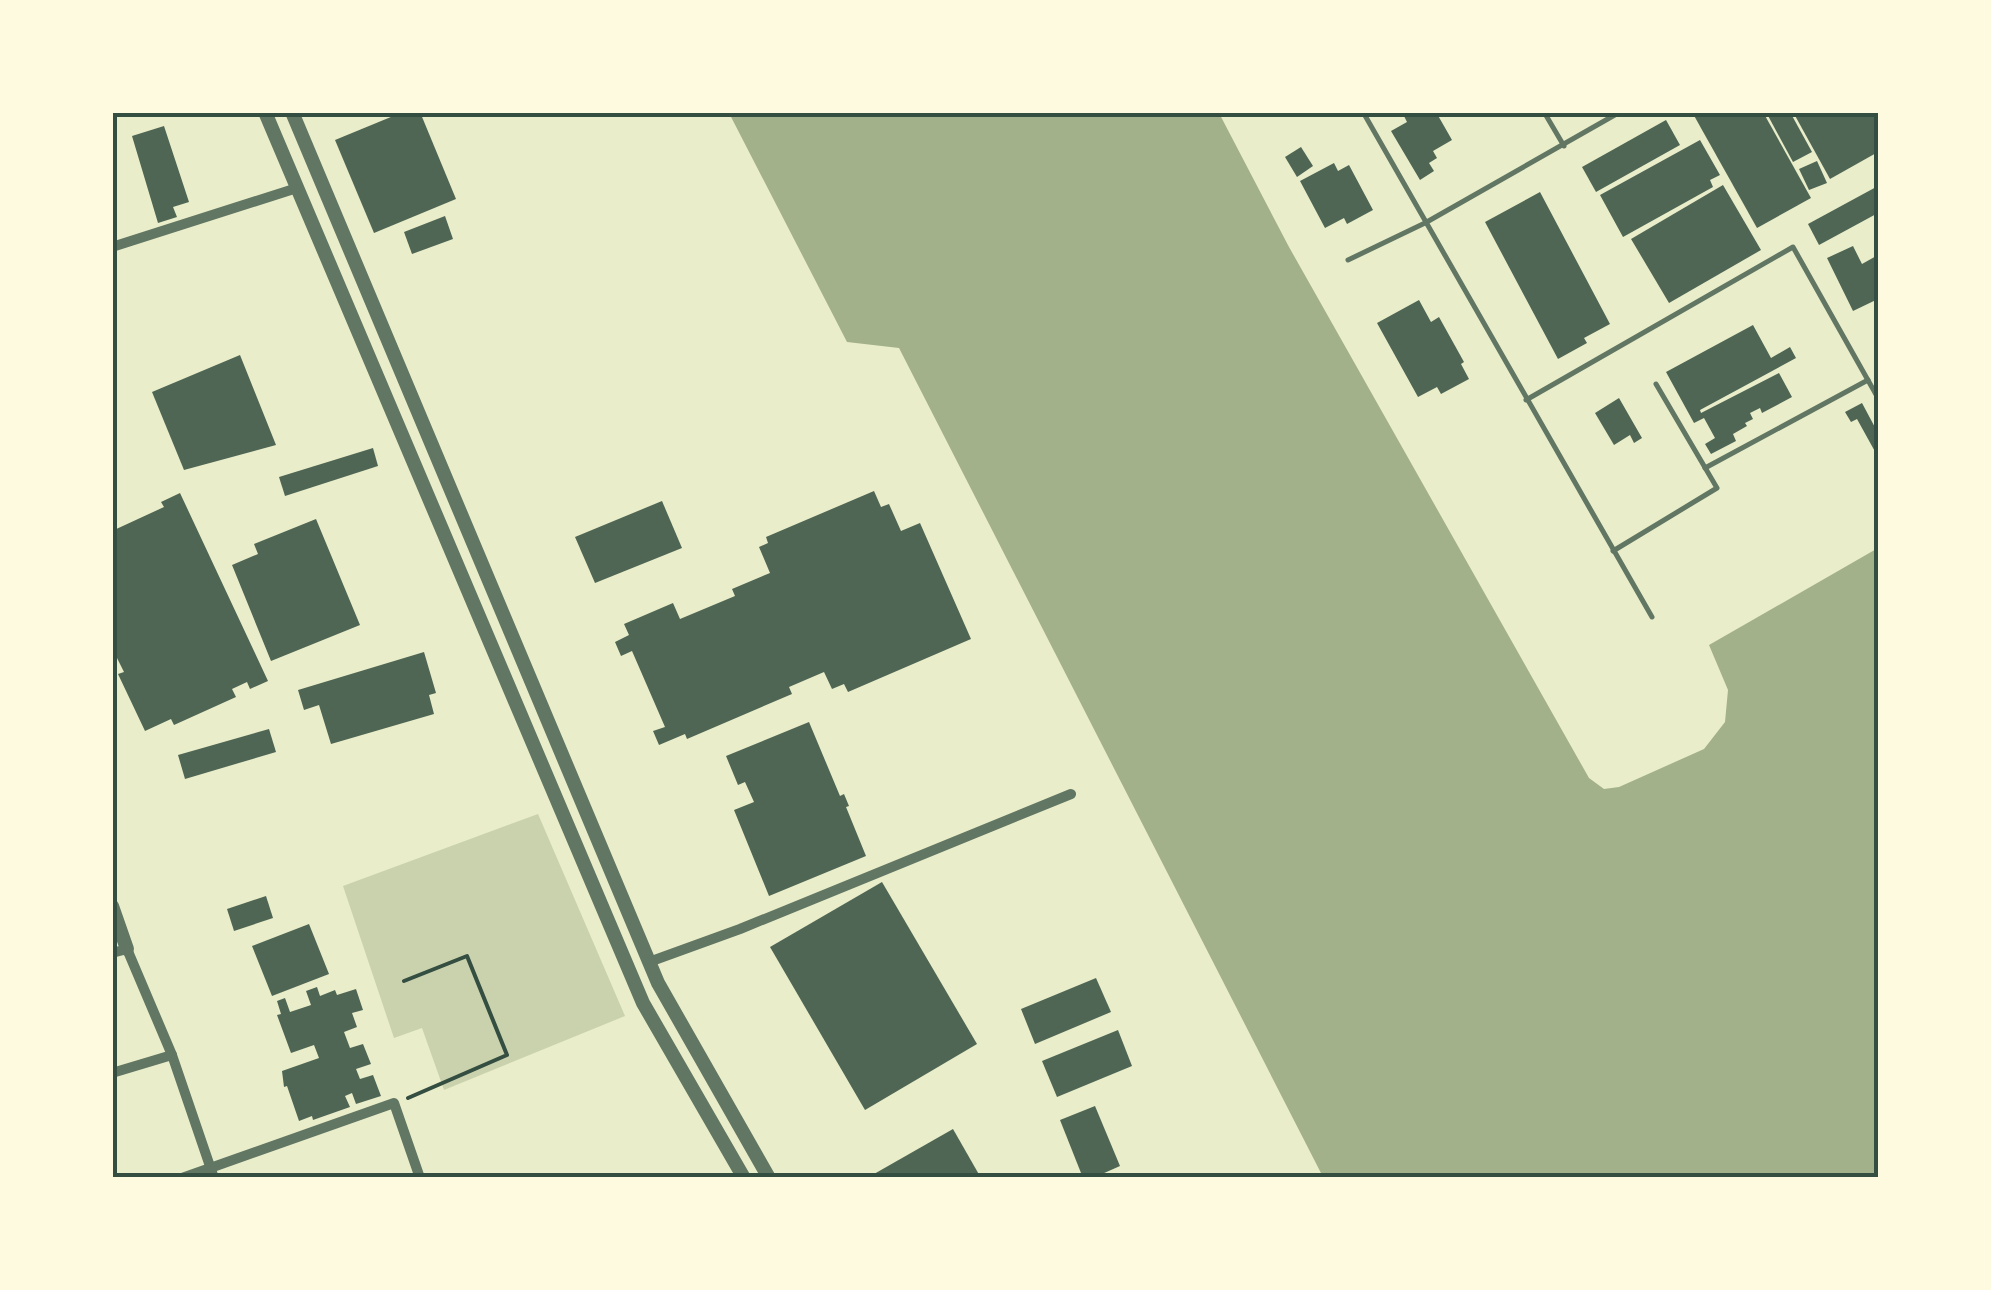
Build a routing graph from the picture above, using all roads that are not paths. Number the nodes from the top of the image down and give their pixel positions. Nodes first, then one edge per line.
1 (265, 112) edge
2 (292, 112) edge
3 (1363, 112) edge
4 (1544, 112) edge
5 (1620, 112) edge
6 (1564, 146) junction
7 (297, 188) junction
8 (1426, 223) junction
9 (112, 247) edge
10 (1348, 260) dead end
11 (1868, 380) junction
12 (1656, 384) dead end
13 (1878, 398) edge
14 (1526, 400) junction
15 (1705, 468) junction
16 (1612, 552) junction
17 (1652, 617) dead end
18 (1071, 794) dead end
19 (112, 906) edge
20 (120, 951) edge
21 (649, 962) junction
22 (172, 1055) junction
23 (112, 1073) edge
24 (212, 1173) edge
25 (182, 1178) edge
26 (420, 1178) edge
27 (744, 1178) edge
28 (770, 1178) edge

1 - 7 street
2 - 21 street
3 - 8 lane
4 - 6 lane
5 - 6 lane
6 - 8 lane
7 - 9 street
7 - 27 street
8 - 10 lane
8 - 14 lane
11 - 13 lane
11 - 14 lane
11 - 15 lane
12 - 15 lane
14 - 16 lane
15 - 16 lane
16 - 17 lane
18 - 21 street
19 - 20 street
20 - 22 street
21 - 28 street
22 - 23 street
22 - 24 street
24 - 25 street
24 - 26 street

